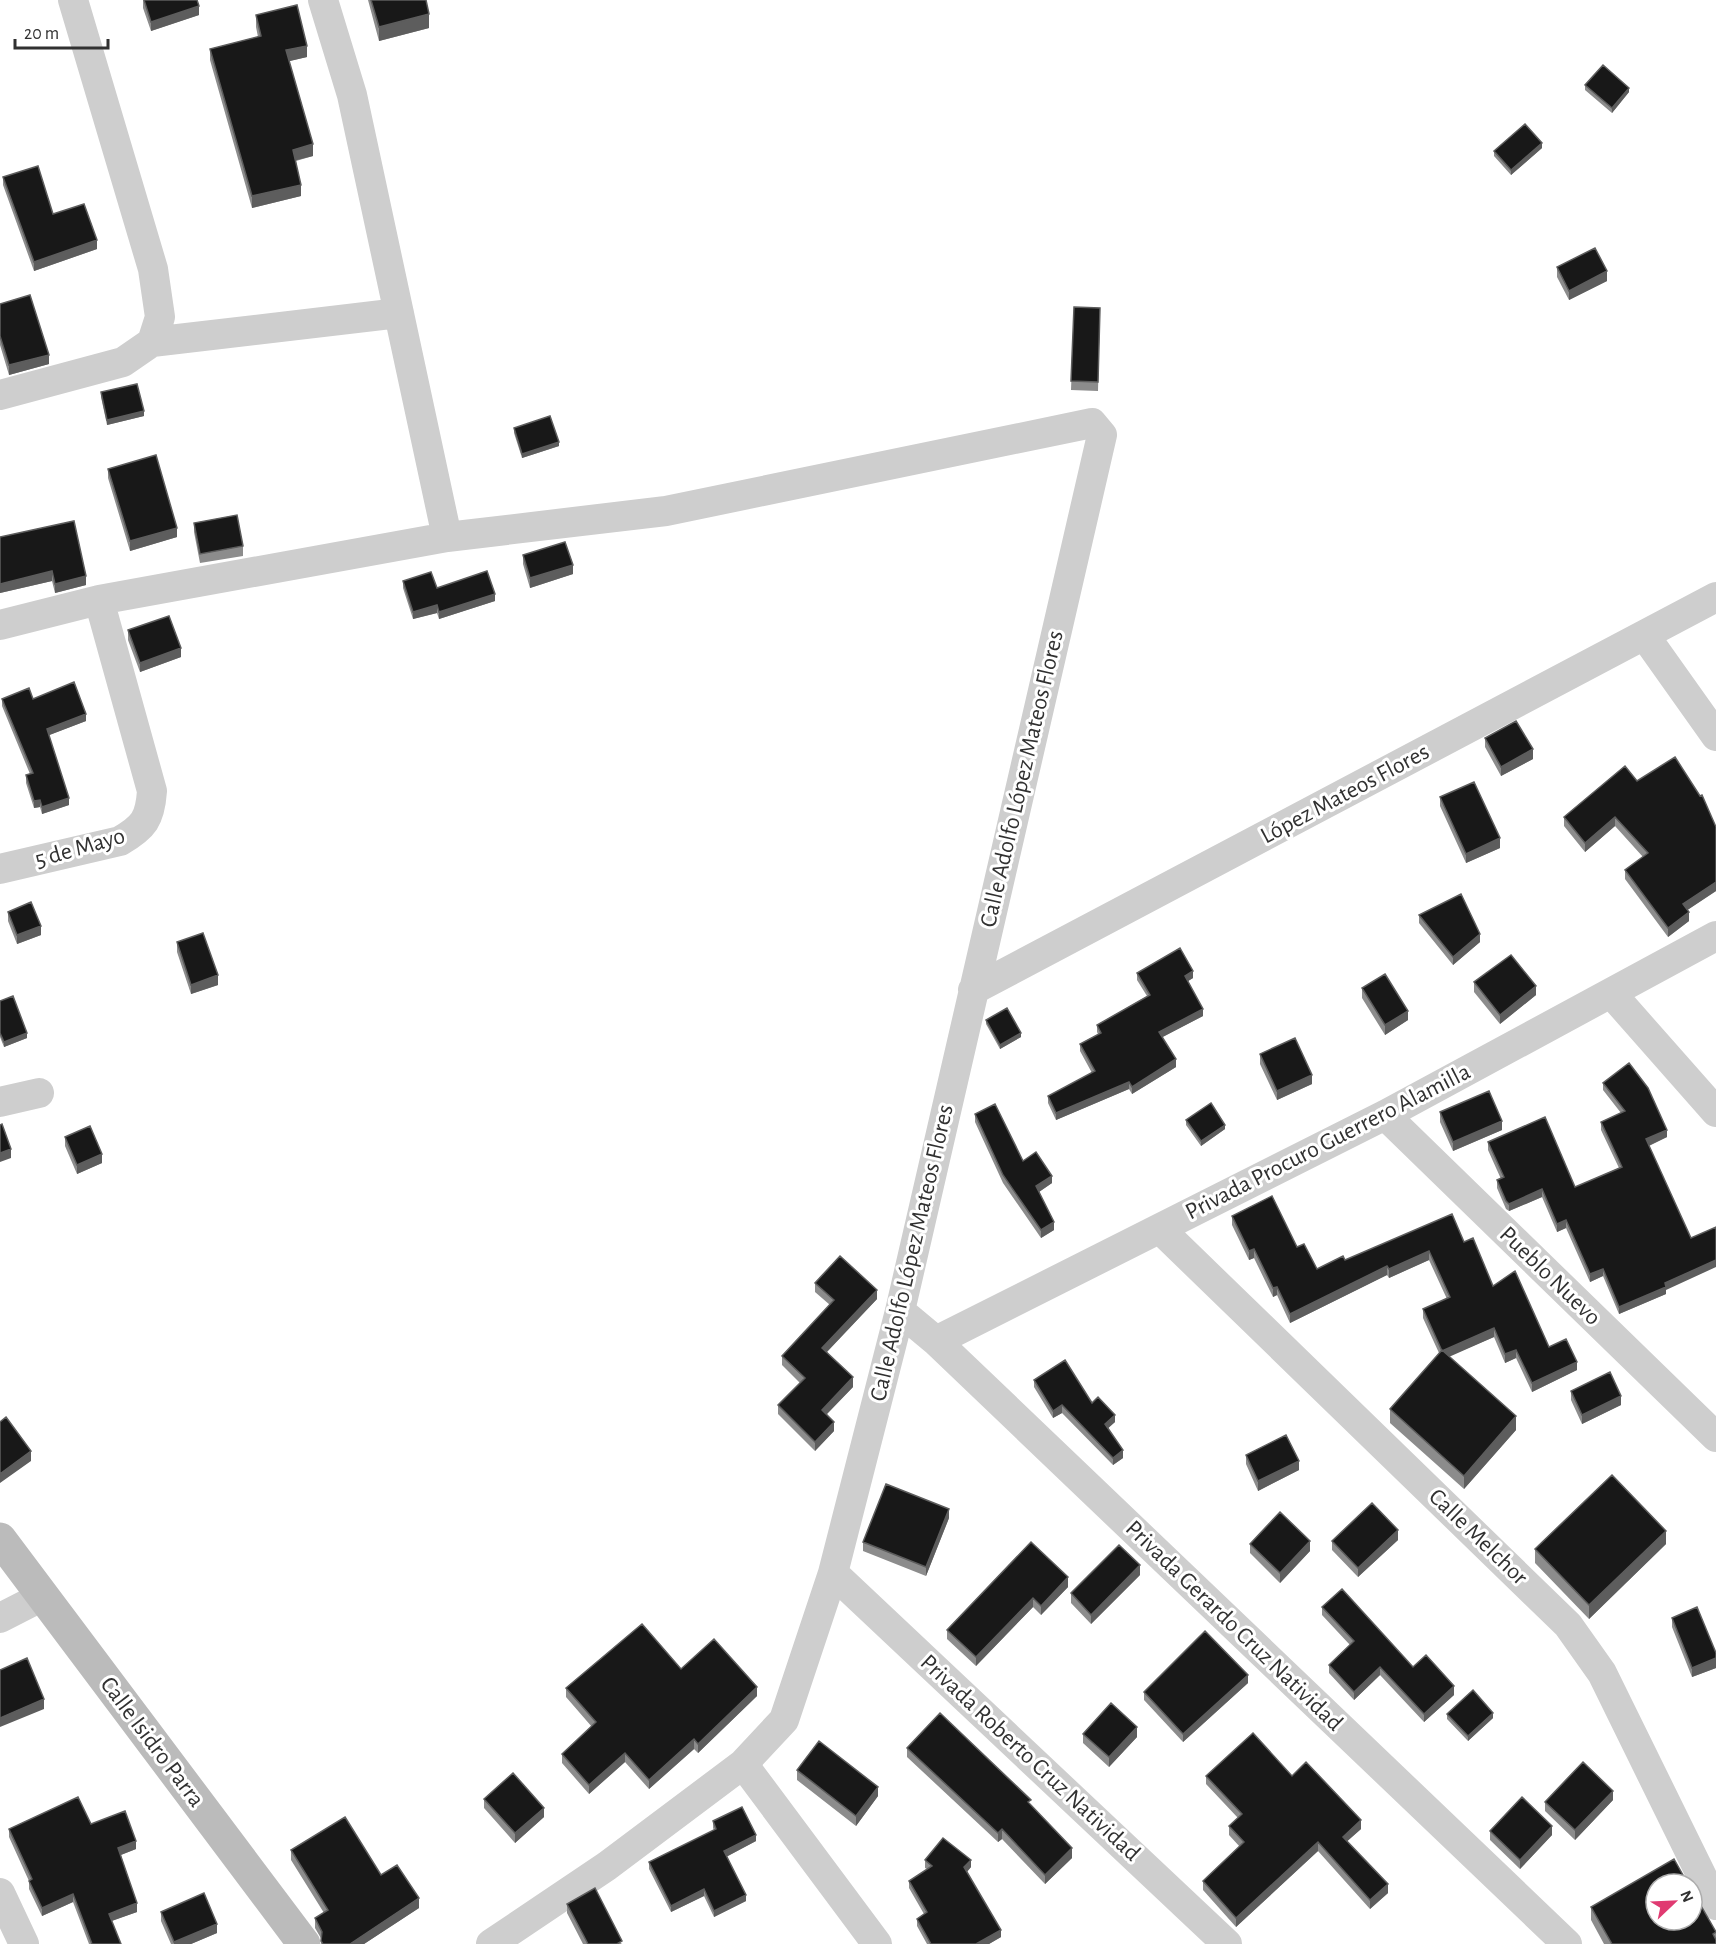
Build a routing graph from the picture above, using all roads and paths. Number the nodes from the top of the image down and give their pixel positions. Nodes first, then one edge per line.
1 (73, 0) edge
2 (323, 0) edge
3 (399, 313) junction
4 (152, 342) junction
5 (0, 395) edge
6 (447, 537) junction
7 (1716, 597) edge
8 (99, 600) junction
9 (0, 625) edge
10 (1645, 636) junction
11 (1716, 736) edge
12 (0, 869) edge
13 (1716, 936) edge
14 (973, 990) junction
15 (1611, 993) junction
16 (39, 1093) dead end
17 (0, 1102) edge
18 (1716, 1112) edge
19 (1385, 1115) junction
20 (1160, 1229) junction
21 (900, 1311) junction
22 (936, 1341) junction
23 (1716, 1437) edge
24 (0, 1539) edge
25 (832, 1573) junction
26 (43, 1596) junction
27 (0, 1618) edge
28 (743, 1764) junction
29 (0, 1893) edge
30 (1716, 1905) edge
31 (24, 1944) edge
32 (304, 1944) edge
33 (491, 1944) edge
34 (877, 1944) edge
35 (1227, 1944) edge
36 (1567, 1944) edge

1 - 4 street
2 - 3 street
3 - 4 street
3 - 6 street
4 - 5 street
6 - 8 street
6 - 14 street, Calle Adolfo López Mateos Flores
7 - 10 street, López Mateos Flores
8 - 9 street
8 - 12 street, 5 de Mayo
10 - 11 street
10 - 14 street, López Mateos Flores
13 - 15 street, Privada Procuro Guerrero Alamilla
14 - 21 street, Calle Adolfo López Mateos Flores
15 - 18 street
15 - 19 street, Privada Procuro Guerrero Alamilla
16 - 17 street
19 - 20 street, Privada Procuro Guerrero Alamilla
19 - 23 street, Pueblo Nuevo
20 - 22 street, Privada Procuro Guerrero Alamilla
20 - 30 street, Calle Melchor
21 - 22 street, Privada Gerardo Cruz Natividad
21 - 25 street, Calle Adolfo López Mateos Flores
22 - 36 street, Privada Gerardo Cruz Natividad
24 - 26 street, Calle Isidro Parra
25 - 28 street, Calle Adolfo López Mateos Flores
25 - 35 street, Privada Roberto Cruz Natividad
26 - 27 street
26 - 32 street, Calle Isidro Parra
28 - 33 street, Calle Adolfo López Mateos Flores
28 - 34 street
29 - 31 street

